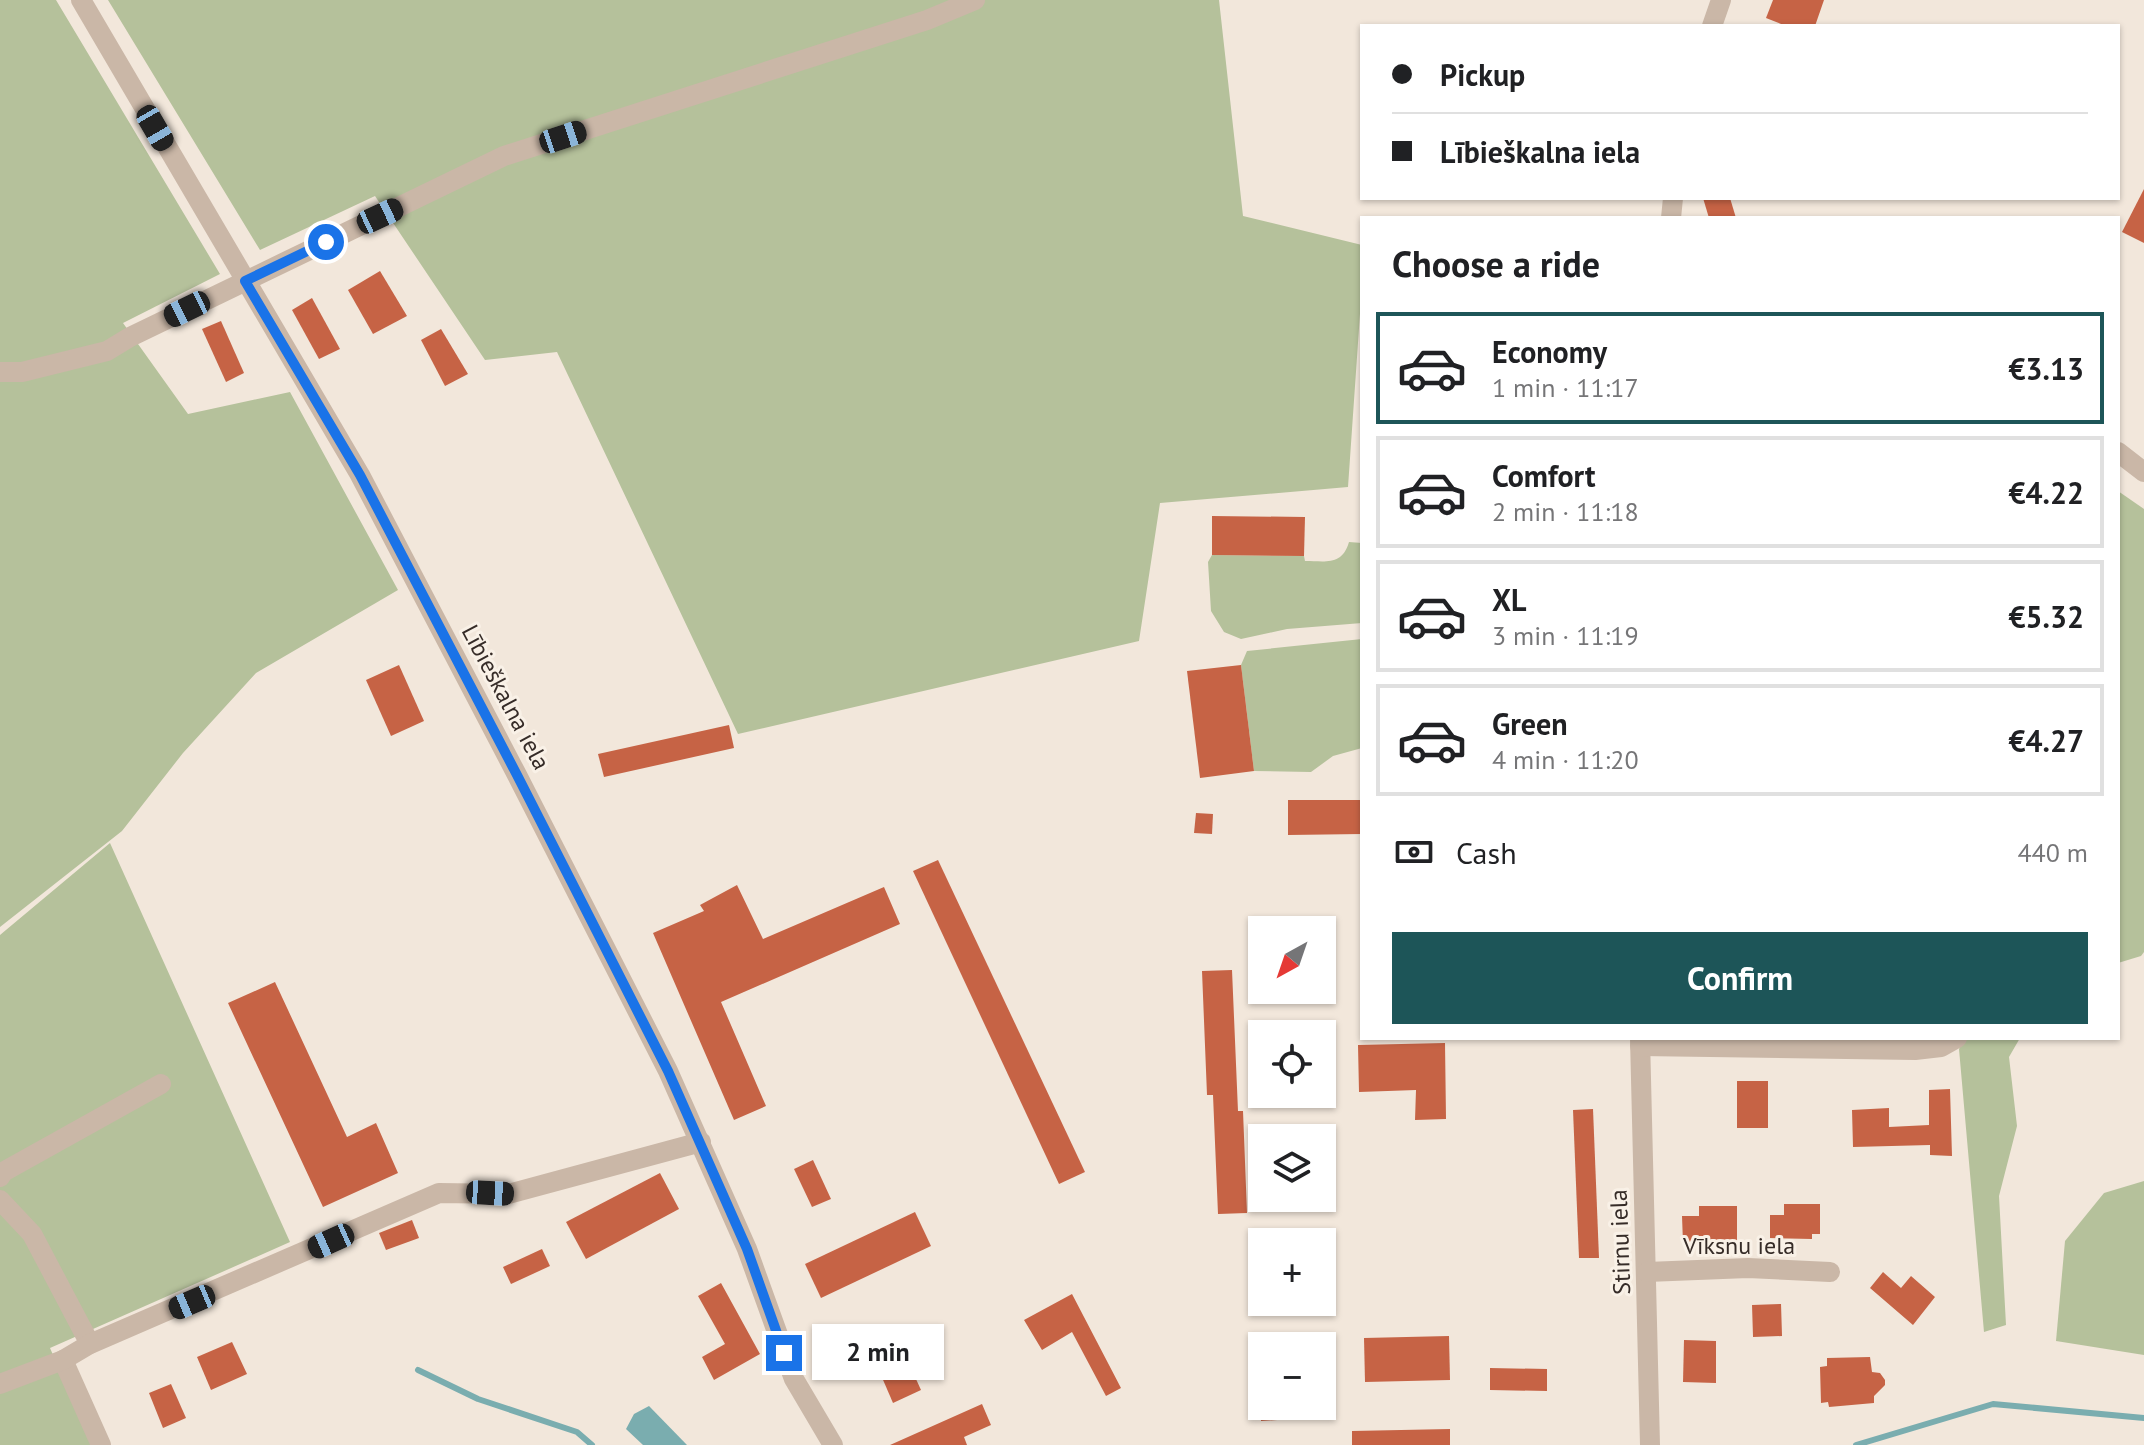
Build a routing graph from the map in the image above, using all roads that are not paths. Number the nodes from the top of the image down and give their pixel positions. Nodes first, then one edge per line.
1 (81, 0) edge
2 (975, 0) edge
3 (1721, 0) edge
4 (1713, 24) edge
5 (245, 281) junction
6 (0, 372) edge
7 (2120, 454) edge
8 (2144, 472) edge
9 (1640, 1042) edge
10 (1949, 1043) edge
11 (161, 1084) dead end
12 (701, 1142) junction
13 (0, 1177) edge
14 (0, 1200) edge
15 (1647, 1272) junction
16 (1830, 1272) dead end
17 (90, 1344) junction
18 (63, 1360) junction
19 (0, 1384) edge
20 (101, 1445) edge
21 (833, 1445) edge
22 (1650, 1445) edge

1 - 5 street, Lībieškalna iela
2 - 5 street
3 - 4 street
5 - 6 street
5 - 12 street, Lībieškalna iela
7 - 8 street
9 - 10 street
9 - 15 street, Stirnu iela
11 - 13 street
12 - 17 street
12 - 21 street, Lībieškalna iela
14 - 17 street
15 - 16 street, Vīksnu iela
15 - 22 street, Stirnu iela
17 - 18 street
18 - 19 street
18 - 20 street

